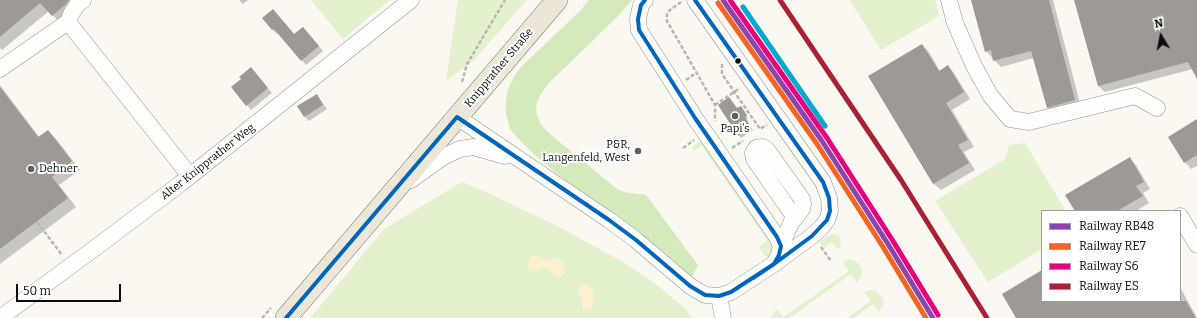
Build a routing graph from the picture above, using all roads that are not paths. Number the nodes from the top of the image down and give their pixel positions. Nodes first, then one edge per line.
1 (83, 0) edge
2 (411, 0) edge
3 (557, 0) edge
4 (645, 0) edge
5 (949, 0) edge
6 (688, 1) edge
7 (68, 22) junction
8 (0, 69) edge
9 (1157, 108) dead end
10 (457, 117) junction
11 (518, 159) junction
12 (190, 176) junction
13 (390, 196) junction
14 (795, 218) dead end
15 (1181, 218) edge
16 (1197, 245) edge
17 (781, 246) junction
18 (774, 264) junction
19 (719, 296) junction
20 (0, 318) edge
21 (286, 318) edge
22 (723, 318) edge

1 - 7 street
2 - 12 street, Alter Knipprather Weg
3 - 10 main road, Knipprather Straße
4 - 17 street
5 - 9 street
6 - 18 street
7 - 8 street
7 - 12 street
10 - 11 street
10 - 13 main road, Knipprather Straße
11 - 13 street
11 - 19 street
12 - 20 street, Alter Knipprather Weg
13 - 21 main road, Knipprather Straße
14 - 17 street
15 - 16 street
17 - 18 street
18 - 19 street
19 - 22 street

